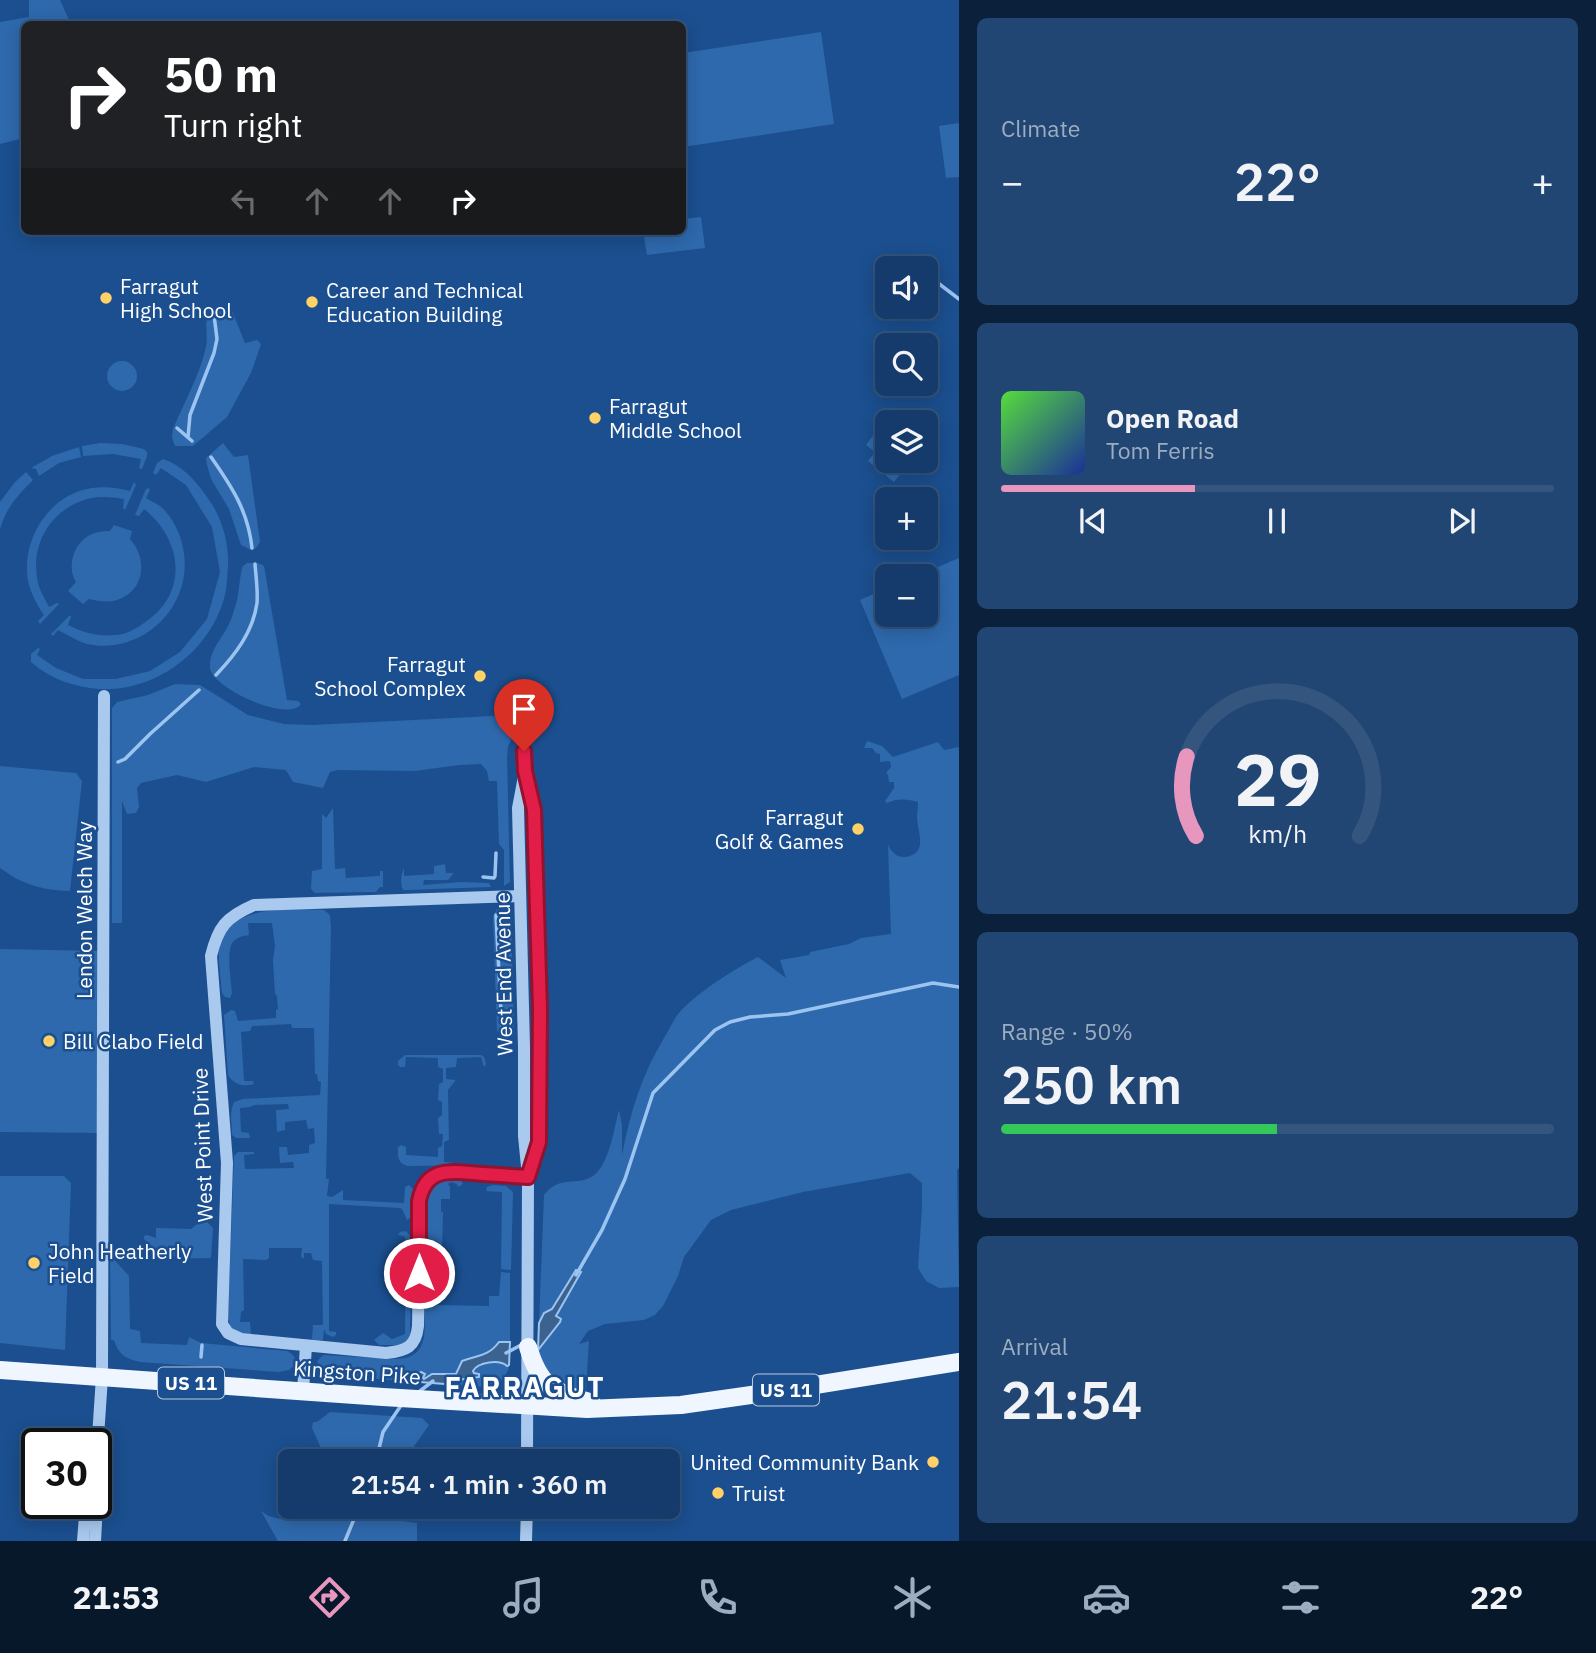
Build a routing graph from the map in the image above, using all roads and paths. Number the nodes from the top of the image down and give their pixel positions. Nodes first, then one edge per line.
1 (104, 696) dead end
2 (523, 707) dead end
3 (525, 771) junction
4 (520, 896) junction
5 (528, 1177) junction
6 (306, 1346) junction
7 (528, 1350) junction
8 (959, 1362) edge
9 (0, 1370) edge
10 (102, 1377) junction
11 (303, 1391) junction
12 (528, 1406) junction
13 (612, 1409) junction
14 (99, 1428) edge
15 (527, 1449) edge
16 (85, 1519) edge
17 (96, 1519) edge
18 (527, 1519) edge
19 (83, 1541) edge
20 (95, 1541) edge
21 (526, 1541) edge

1 - 10 street, Lendon Welch Way
2 - 3 street, West End Avenue
3 - 4 street, West End Avenue
3 - 5 street, West End Avenue
4 - 5 street, West End Avenue
4 - 6 street, West Point Drive
5 - 6 street
5 - 7 street, West End Avenue
6 - 11 street
7 - 12 street, West End Avenue
7 - 13 main road
8 - 13 main road, Kingston Pike / US 11
9 - 10 main road, Kingston Pike / US 11
10 - 11 main road, Kingston Pike / US 11
10 - 14 street, Lendon Welch Way
11 - 12 main road, Kingston Pike / US 11
12 - 13 main road, Kingston Pike / US 11
12 - 15 street, West End Avenue
16 - 19 street
17 - 20 street, Lendon Welch Way
18 - 21 street

